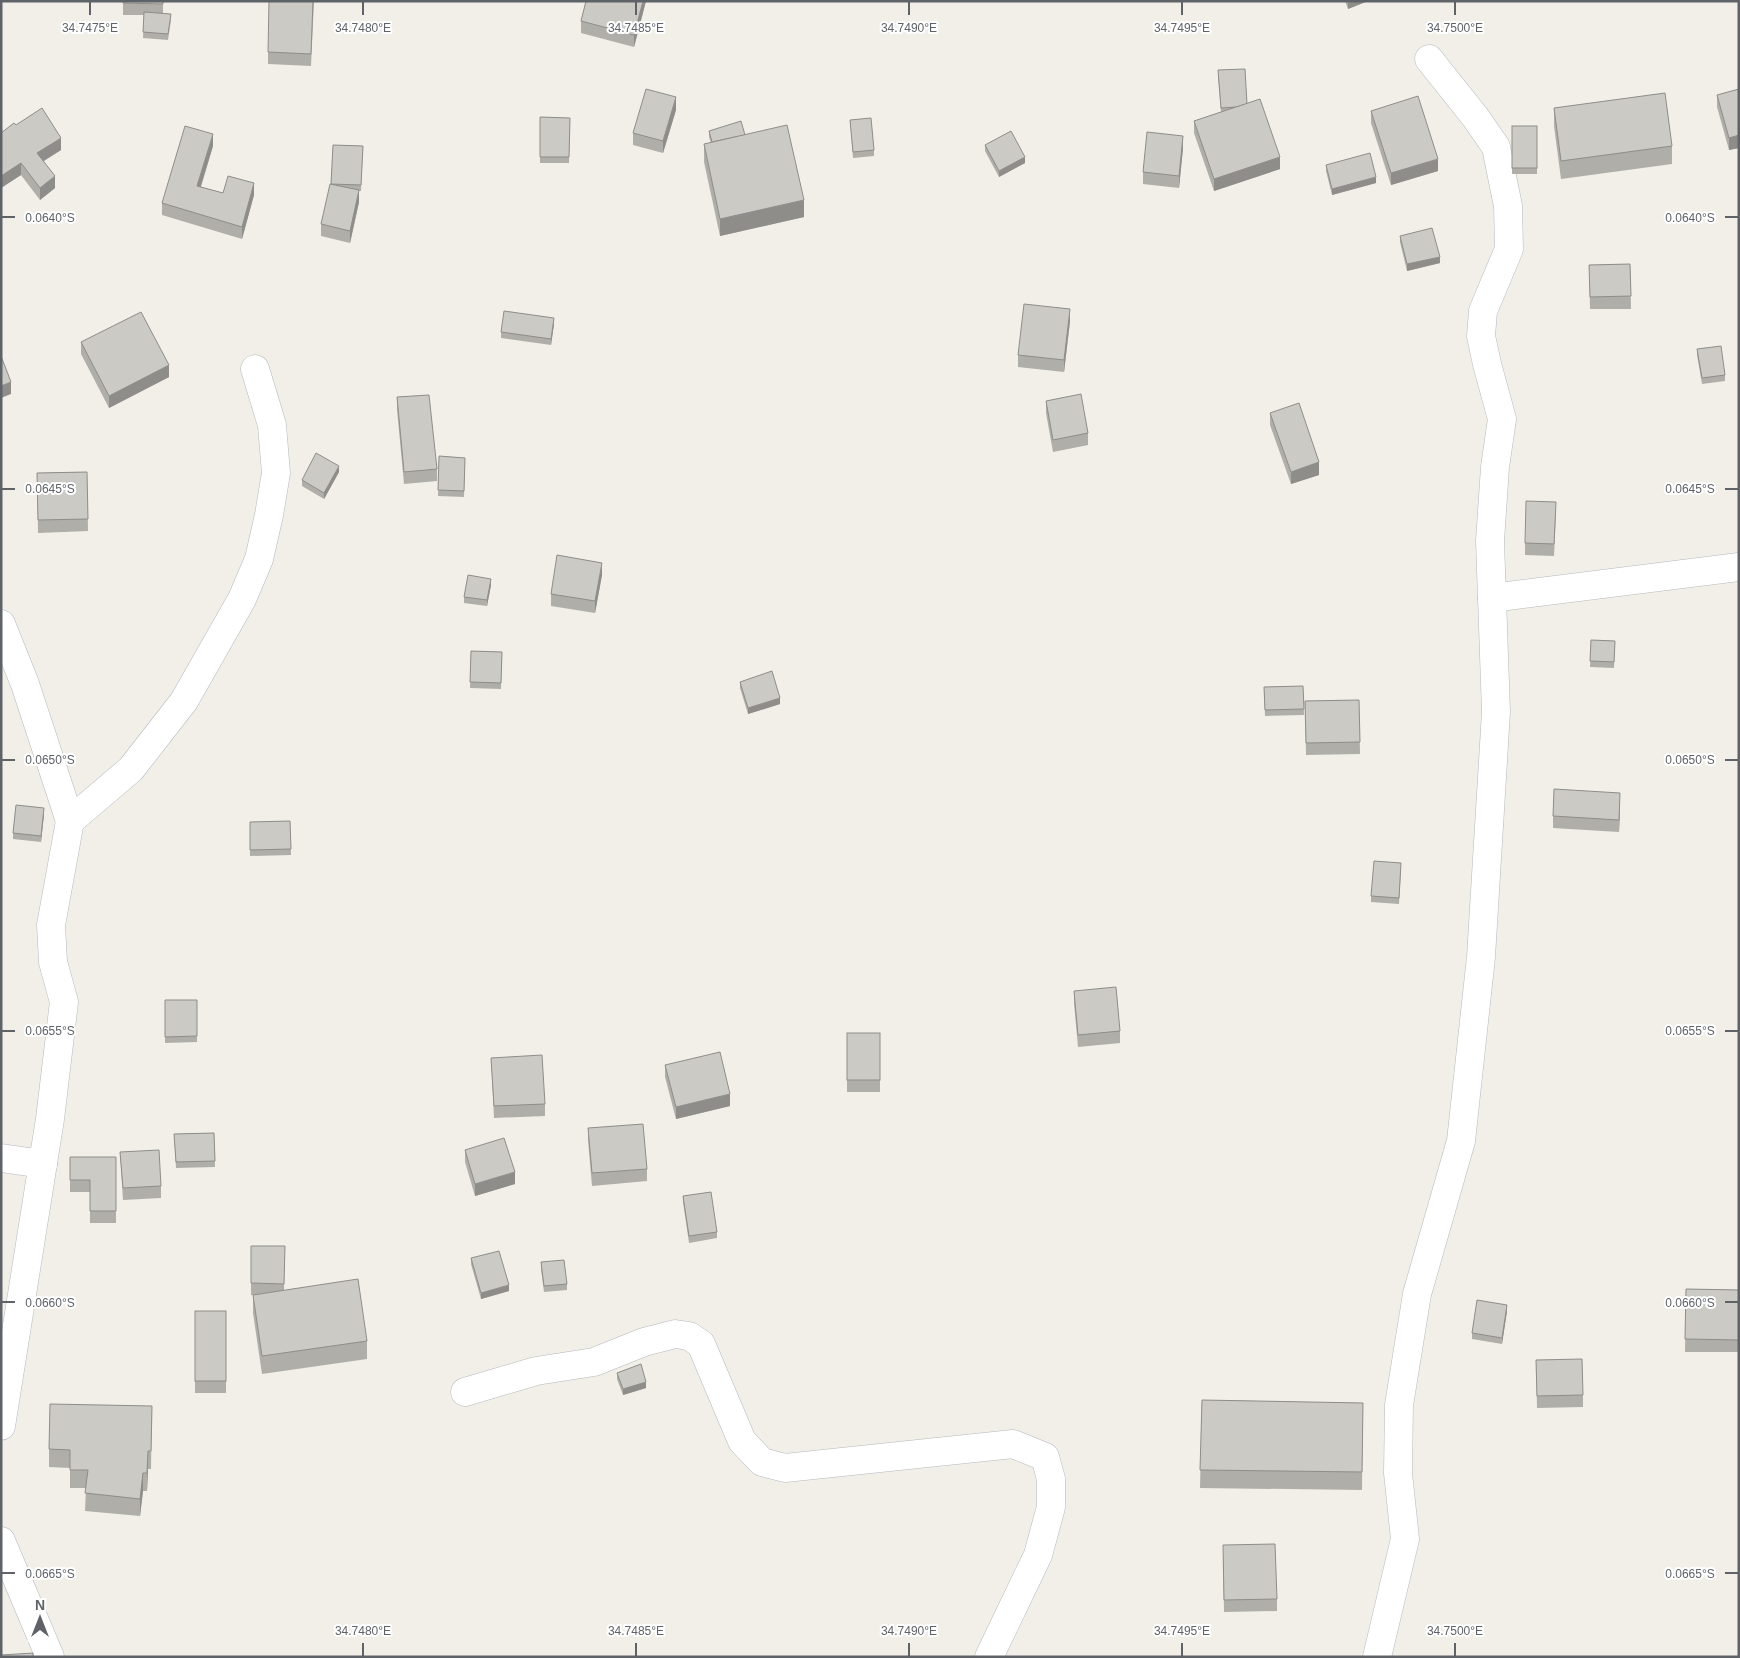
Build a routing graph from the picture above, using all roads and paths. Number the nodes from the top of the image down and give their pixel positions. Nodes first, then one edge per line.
1 (1429, 59) dead end
2 (255, 369) dead end
3 (1739, 568) edge
4 (1492, 598) junction
5 (1, 624) edge
6 (70, 821) junction
7 (1, 1158) edge
8 (43, 1164) junction
9 (466, 1392) dead end
10 (1, 1426) edge
11 (1, 1541) edge
12 (50, 1657) edge
13 (989, 1657) edge
14 (1377, 1657) edge

1 - 4 street
2 - 6 street
3 - 4 street
4 - 14 street
5 - 6 street
6 - 8 street
7 - 8 street
8 - 10 street
9 - 13 street
11 - 12 street

